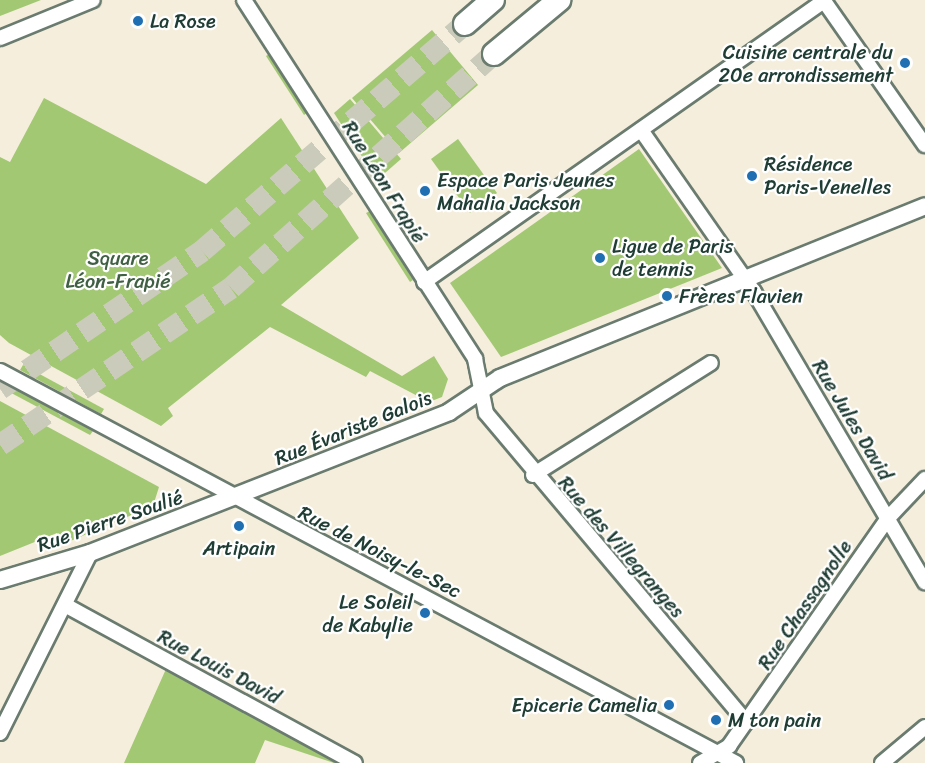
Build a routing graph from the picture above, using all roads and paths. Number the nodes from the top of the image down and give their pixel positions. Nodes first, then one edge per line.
1 (93, 0) edge
2 (244, 0) edge
3 (493, 0) edge
4 (559, 0) edge
5 (824, 0) edge
6 (465, 24) tunnel mouth
7 (0, 38) edge
8 (494, 54) tunnel mouth
9 (641, 130) junction
10 (925, 145) edge
11 (925, 206) edge
12 (744, 277) junction
13 (424, 282) junction
14 (711, 363) dead end
15 (2, 371) edge
16 (483, 389) junction
17 (533, 474) junction
18 (925, 480) edge
19 (233, 498) junction
20 (888, 518) junction
21 (90, 553) junction
22 (0, 580) edge
23 (925, 582) edge
24 (65, 605) junction
25 (746, 722) junction
26 (925, 727) edge
27 (0, 733) edge
28 (718, 753) junction
29 (356, 763) edge
30 (700, 763) edge
31 (736, 763) edge
32 (882, 763) edge

1 - 7 street
2 - 13 street, Rue Léon Frapié
3 - 6 highway
4 - 8 highway
5 - 9 street
5 - 10 street
9 - 12 street, Rue Jules David
9 - 13 street
11 - 12 street, Rue Évariste Galois
12 - 16 street, Rue Évariste Galois
12 - 20 street, Rue Jules David
13 - 16 street, Rue Léon Frapié
14 - 17 street
15 - 19 street, Rue de Noisy-le-Sec
16 - 17 street, Rue des Villegranges
16 - 19 street, Rue Évariste Galois
17 - 25 street, Rue des Villegranges
18 - 20 street, Rue Chassagnolle
19 - 21 street, Rue Pierre Soulié
19 - 28 street, Rue de Noisy-le-Sec
20 - 23 street, Rue Jules David
20 - 25 street, Rue Chassagnolle
21 - 22 street, Rue Pierre Soulié
21 - 24 street
24 - 27 street
24 - 29 street, Rue Louis David
25 - 28 street, Rue Chassagnolle
26 - 32 street
28 - 30 street, Rue Chassagnolle
28 - 31 street, Rue de Noisy-le-Sec

